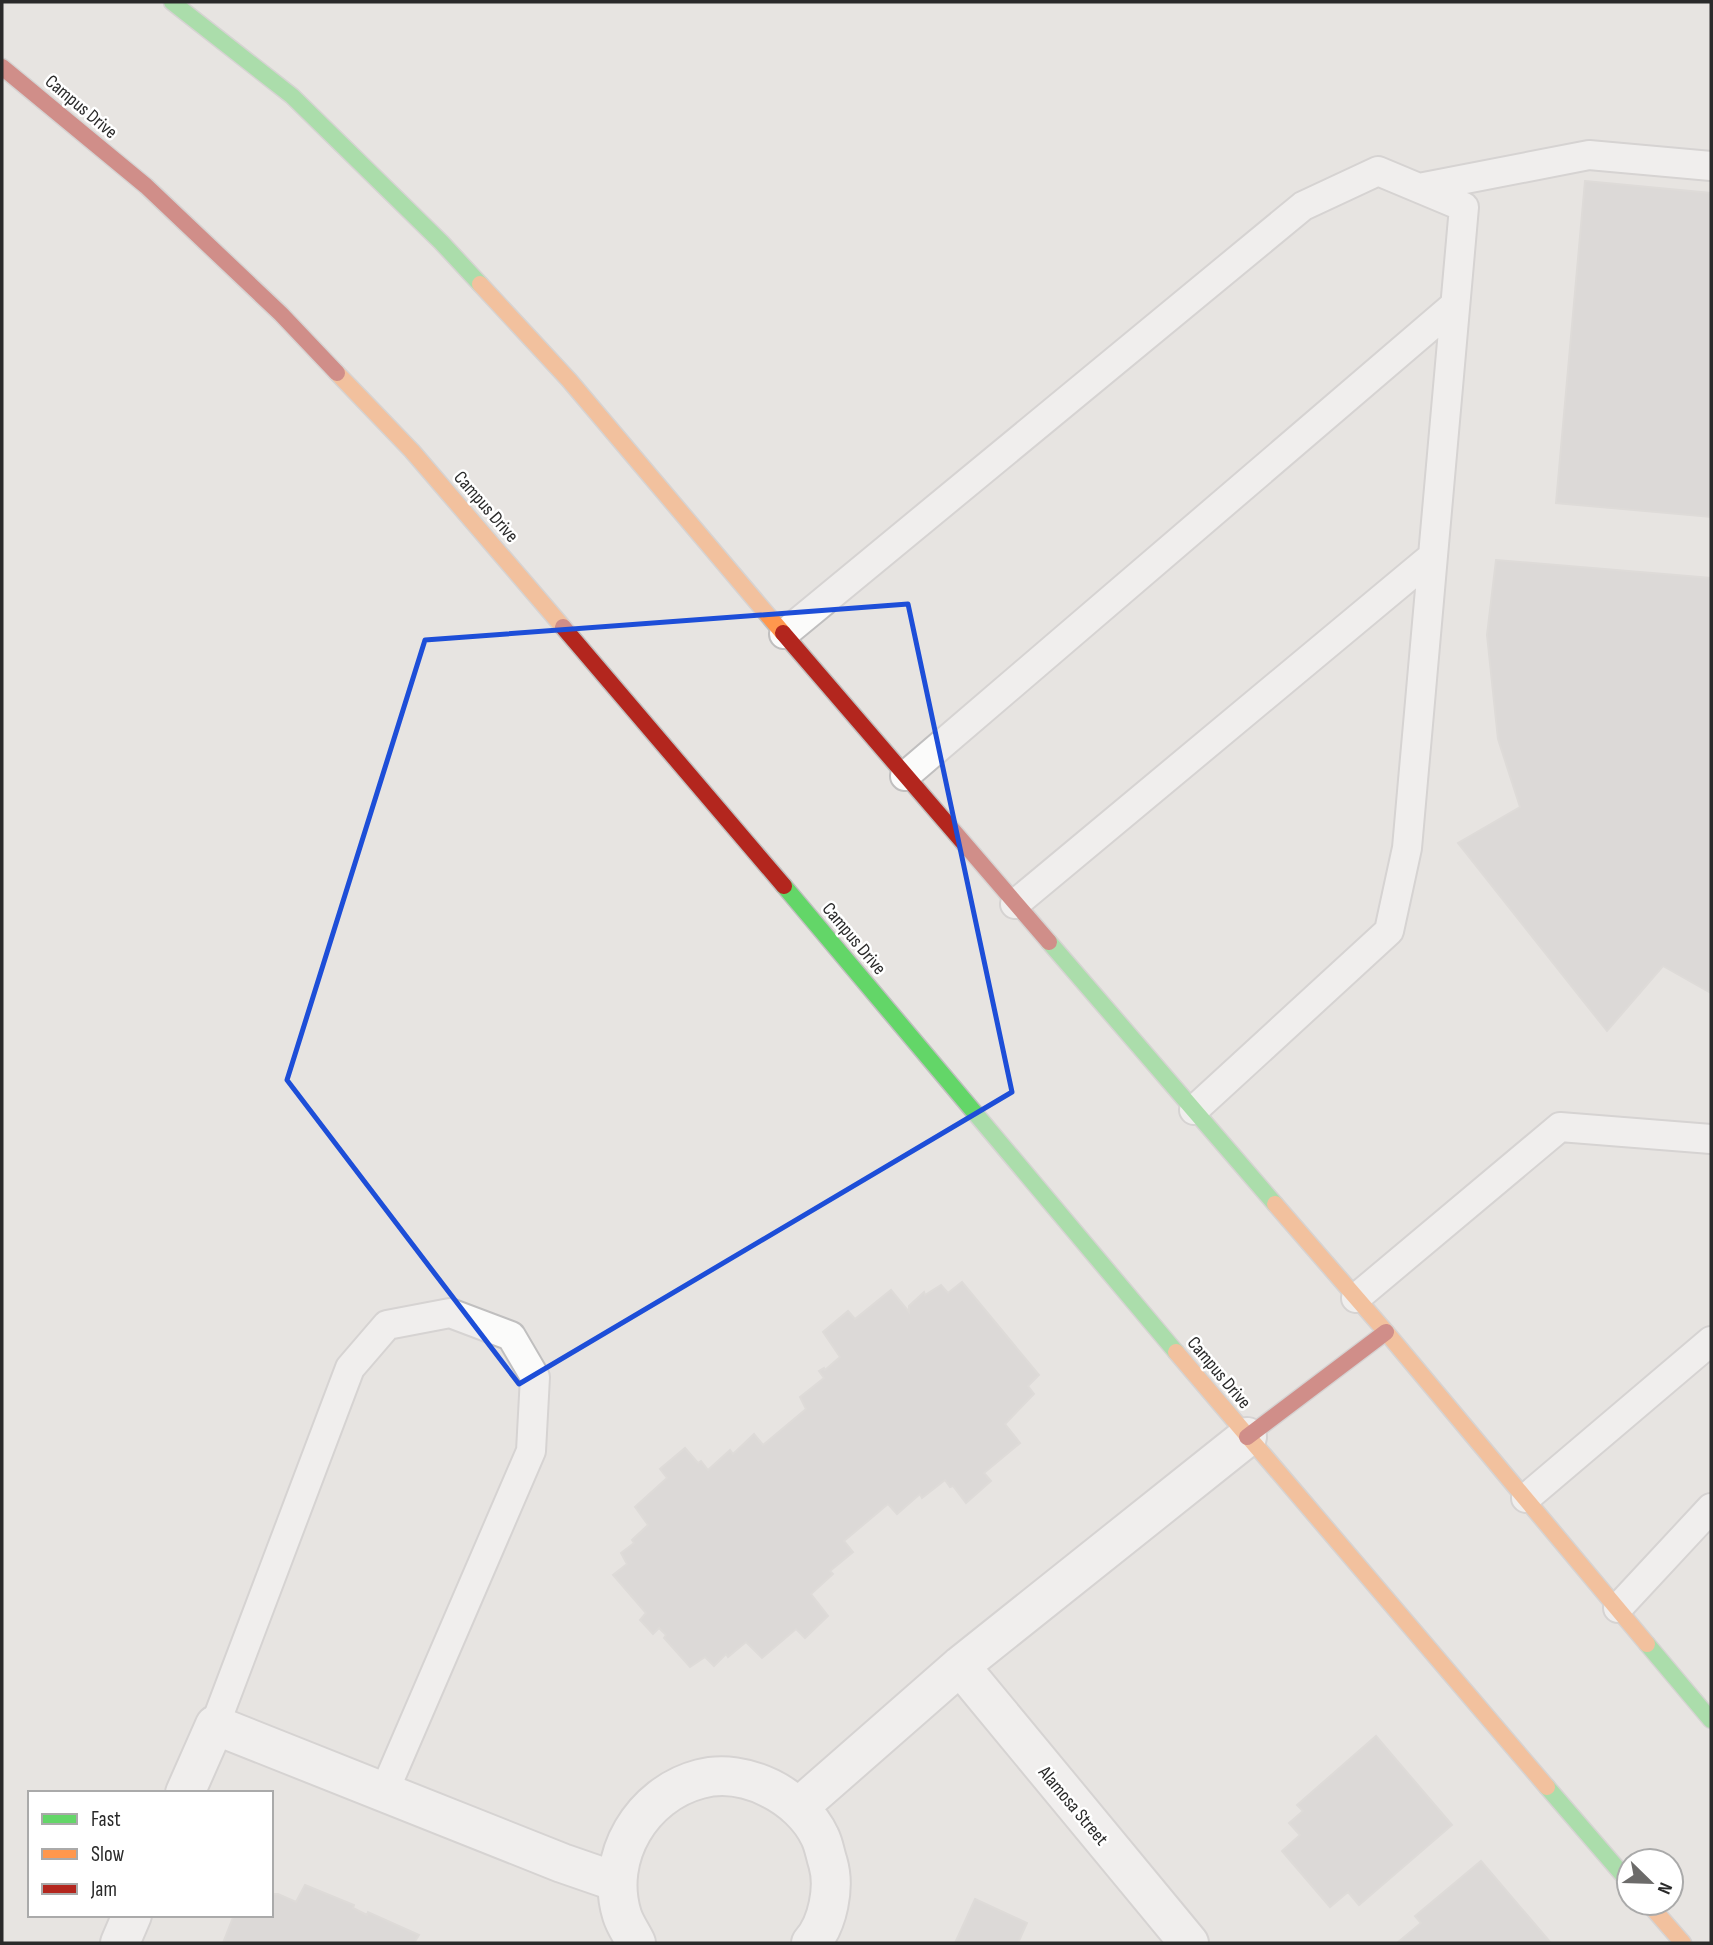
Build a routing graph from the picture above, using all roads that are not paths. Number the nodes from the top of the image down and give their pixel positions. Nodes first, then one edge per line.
1 (172, 2) edge
2 (2, 66) edge
3 (1711, 166) edge
4 (1419, 188) junction
5 (1455, 305) junction
6 (1433, 556) junction
7 (784, 634) junction
8 (905, 776) junction
9 (1015, 904) junction
10 (1195, 1110) junction
11 (1711, 1139) edge
12 (1356, 1298) junction
13 (1386, 1332) junction
14 (1711, 1341) edge
15 (1247, 1437) junction
16 (1526, 1498) junction
17 (1711, 1508) edge
18 (1618, 1608) junction
19 (960, 1666) junction
20 (1711, 1720) edge
21 (215, 1725) junction
22 (186, 1791) edge
23 (384, 1792) junction
24 (799, 1807) junction
25 (1615, 1866) edge
26 (617, 1882) junction
27 (131, 1917) edge
28 (1660, 1917) edge
29 (120, 1943) edge
30 (636, 1943) edge
31 (811, 1943) edge
32 (1189, 1943) edge
33 (1683, 1943) edge

1 - 7 main road
2 - 15 main road, Campus Drive
3 - 4 lane
4 - 5 lane
4 - 7 lane
5 - 6 lane
5 - 8 lane
6 - 9 lane
6 - 10 lane
7 - 8 main road
8 - 9 main road
9 - 10 main road
10 - 12 main road
11 - 12 lane
12 - 13 main road
13 - 15 main road
13 - 16 main road
14 - 16 lane
15 - 19 street
15 - 25 main road, Campus Drive
16 - 18 main road
17 - 18 lane
18 - 20 main road
19 - 24 street
19 - 32 street, Alamosa Street
21 - 22 street
21 - 23 street
21 - 23 lane
23 - 26 street
24 - 26 street
24 - 31 street
26 - 30 street
27 - 29 street
28 - 33 main road

